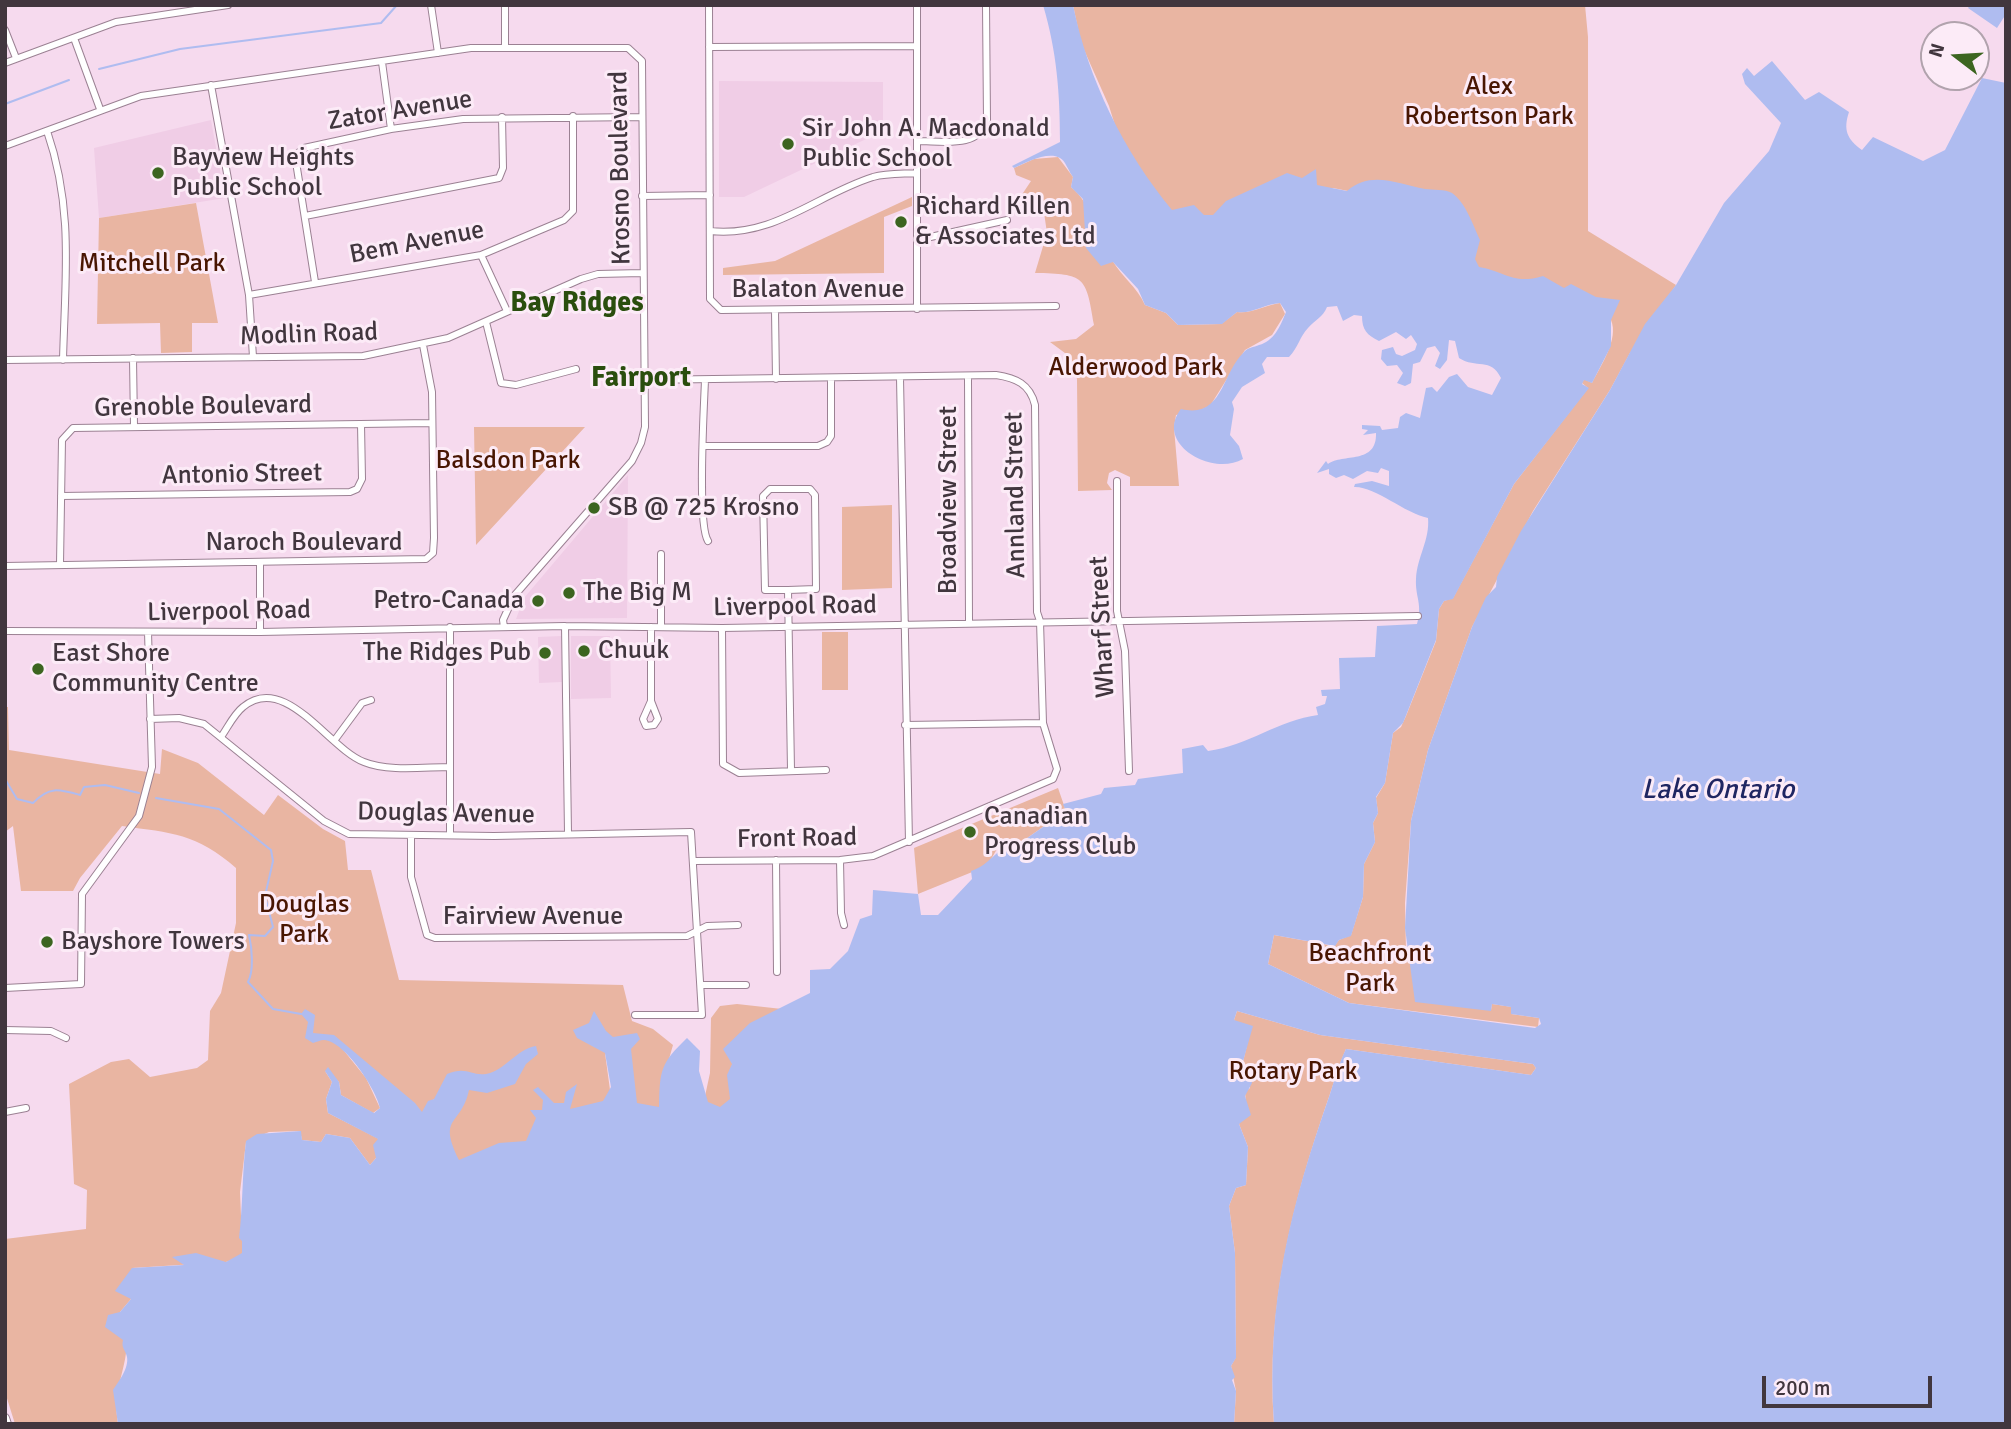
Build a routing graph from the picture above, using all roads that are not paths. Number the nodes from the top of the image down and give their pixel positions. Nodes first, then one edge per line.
1 (228, 5) edge
2 (431, 5) edge
3 (505, 5) edge
4 (709, 5) edge
5 (917, 5) edge
6 (986, 5) edge
7 (207, 7) edge
8 (5, 30) edge
9 (74, 38) junction
10 (916, 46) junction
11 (505, 47) junction
12 (709, 47) junction
13 (438, 53) junction
14 (16, 58) junction
15 (382, 62) junction
16 (5, 63) edge
17 (211, 86) junction
18 (100, 109) junction
19 (573, 116) junction
20 (502, 117) junction
21 (641, 117) junction
22 (391, 129) junction
23 (47, 131) junction
24 (917, 141) junction
25 (5, 146) edge
26 (917, 173) junction
27 (710, 195) junction
28 (642, 196) junction
29 (305, 216) junction
30 (1007, 220) dead end
31 (710, 231) junction
32 (917, 240) junction
33 (481, 255) junction
34 (642, 273) junction
35 (315, 282) junction
36 (249, 295) junction
37 (1056, 306) dead end
38 (917, 309) junction
39 (507, 311) junction
40 (775, 311) junction
41 (486, 322) junction
42 (423, 345) junction
43 (253, 357) junction
44 (133, 358) junction
45 (5, 360) edge
46 (63, 360) junction
47 (576, 369) dead end
48 (968, 377) junction
49 (831, 378) junction
50 (900, 378) junction
51 (776, 379) junction
52 (643, 380) junction
53 (705, 380) junction
54 (432, 423) junction
55 (361, 424) junction
56 (134, 426) junction
57 (704, 446) junction
58 (1117, 481) dead end
59 (61, 496) junction
60 (708, 541) dead end
61 (661, 554) dead end
62 (260, 563) junction
63 (60, 565) junction
64 (5, 566) edge
65 (788, 590) junction
66 (1418, 616) dead end
67 (1120, 620) junction
68 (1040, 621) junction
69 (969, 622) junction
70 (903, 624) junction
71 (565, 626) junction
72 (450, 627) junction
73 (504, 627) junction
74 (651, 627) junction
75 (661, 627) junction
76 (789, 627) junction
77 (722, 628) junction
78 (5, 631) edge
79 (148, 632) junction
80 (260, 632) junction
81 (372, 700) dead end
82 (651, 701) dead end
83 (150, 719) junction
84 (1043, 723) junction
85 (905, 725) junction
86 (221, 737) junction
87 (334, 741) junction
88 (450, 767) junction
89 (826, 770) dead end
90 (791, 771) junction
91 (1129, 771) dead end
92 (1053, 779) joint
93 (568, 833) junction
94 (450, 835) junction
95 (411, 836) junction
96 (909, 842) junction
97 (776, 860) junction
98 (840, 860) junction
99 (694, 861) junction
100 (738, 925) dead end
101 (844, 925) dead end
102 (697, 930) junction
103 (777, 972) dead end
104 (701, 985) junction
105 (746, 985) dead end
106 (5, 988) edge
107 (635, 1015) dead end
108 (5, 1030) edge
109 (66, 1038) dead end
110 (26, 1108) dead end
111 (5, 1112) edge
112 (5, 1418) edge
113 (7, 1424) edge

1 - 7 street
2 - 13 street
3 - 11 street
4 - 12 street, Balaton Avenue
5 - 10 street
6 - 24 street
7 - 9 street
8 - 14 street
9 - 14 street
9 - 18 street
10 - 12 street
10 - 24 street
11 - 13 street, Krosno Boulevard
11 - 21 street, Krosno Boulevard
12 - 27 street, Balaton Avenue
13 - 15 street, Krosno Boulevard
14 - 16 street
15 - 17 street, Krosno Boulevard
15 - 22 street
17 - 18 street, Krosno Boulevard
17 - 36 street
18 - 23 street, Krosno Boulevard
19 - 20 street, Zator Avenue
19 - 21 street, Zator Avenue
19 - 33 street, Bem Avenue
20 - 22 street, Zator Avenue
20 - 29 street
21 - 28 street, Krosno Boulevard
22 - 29 street, Zator Avenue
23 - 25 street, Krosno Boulevard
23 - 46 street
24 - 26 street
26 - 31 street
26 - 32 street
27 - 28 street
27 - 31 street, Balaton Avenue
28 - 34 street, Krosno Boulevard
29 - 35 street, Zator Avenue
30 - 32 street
31 - 40 street, Balaton Avenue
32 - 38 street
33 - 35 street, Bem Avenue
33 - 39 street
34 - 39 street, Modlin Road
34 - 52 street, Krosno Boulevard
35 - 36 street, Bem Avenue
36 - 43 street
37 - 38 street, Balaton Avenue
38 - 40 street, Balaton Avenue
39 - 41 street, Modlin Road
40 - 51 street
41 - 42 street, Modlin Road
41 - 47 street
42 - 43 street, Modlin Road
42 - 54 street, Naroch Boulevard
43 - 44 street, Modlin Road
44 - 46 street, Modlin Road
44 - 56 street
45 - 46 street, Modlin Road
48 - 50 street, Annland Street
48 - 68 street, Annland Street
48 - 69 street, Broadview Street
49 - 50 street, Annland Street
49 - 51 street, Annland Street
49 - 57 street
50 - 70 street
51 - 53 street, Annland Street
52 - 53 street, Annland Street
52 - 73 street, Krosno Boulevard
53 - 57 street
54 - 55 street, Grenoble Boulevard
54 - 62 street, Naroch Boulevard
55 - 56 street, Grenoble Boulevard
55 - 59 street, Antonio Street
56 - 59 street, Grenoble Boulevard
57 - 60 street
58 - 67 street, Wharf Street
59 - 63 street, Grenoble Boulevard
61 - 75 street
62 - 63 street, Naroch Boulevard
62 - 80 street
63 - 64 street, Naroch Boulevard
65 - 65 street
65 - 76 street
66 - 67 street, Liverpool Road
67 - 68 street, Liverpool Road
67 - 91 street, Wharf Street
68 - 69 street, Liverpool Road
68 - 84 street, Annland Street
69 - 70 street, Liverpool Road
70 - 76 street, Liverpool Road
70 - 85 street
71 - 73 street, Liverpool Road
71 - 74 street, Liverpool Road
71 - 93 street
72 - 73 street, Liverpool Road
72 - 80 street, Liverpool Road
72 - 88 street
74 - 75 street, Liverpool Road
74 - 82 street
75 - 77 street, Liverpool Road
76 - 77 street, Liverpool Road
76 - 90 street
77 - 90 street
78 - 79 street, Liverpool Road
79 - 80 street, Liverpool Road
79 - 83 street
81 - 87 street
83 - 86 street, Douglas Avenue
83 - 106 street
84 - 85 street
84 - 92 street, Annland Street
85 - 96 street
86 - 87 street
86 - 95 street, Douglas Avenue
87 - 88 street
88 - 94 street
89 - 90 street
92 - 96 street, Front Road
93 - 94 street, Douglas Avenue
93 - 99 street, Douglas Avenue
94 - 95 street, Douglas Avenue
95 - 102 street, Fairview Avenue
96 - 98 street, Front Road
97 - 98 street, Front Road
97 - 99 street, Front Road
97 - 103 street
98 - 101 street
99 - 102 street
100 - 102 street
102 - 104 street
104 - 105 street
104 - 107 street
108 - 109 street
110 - 111 street
112 - 113 main road

